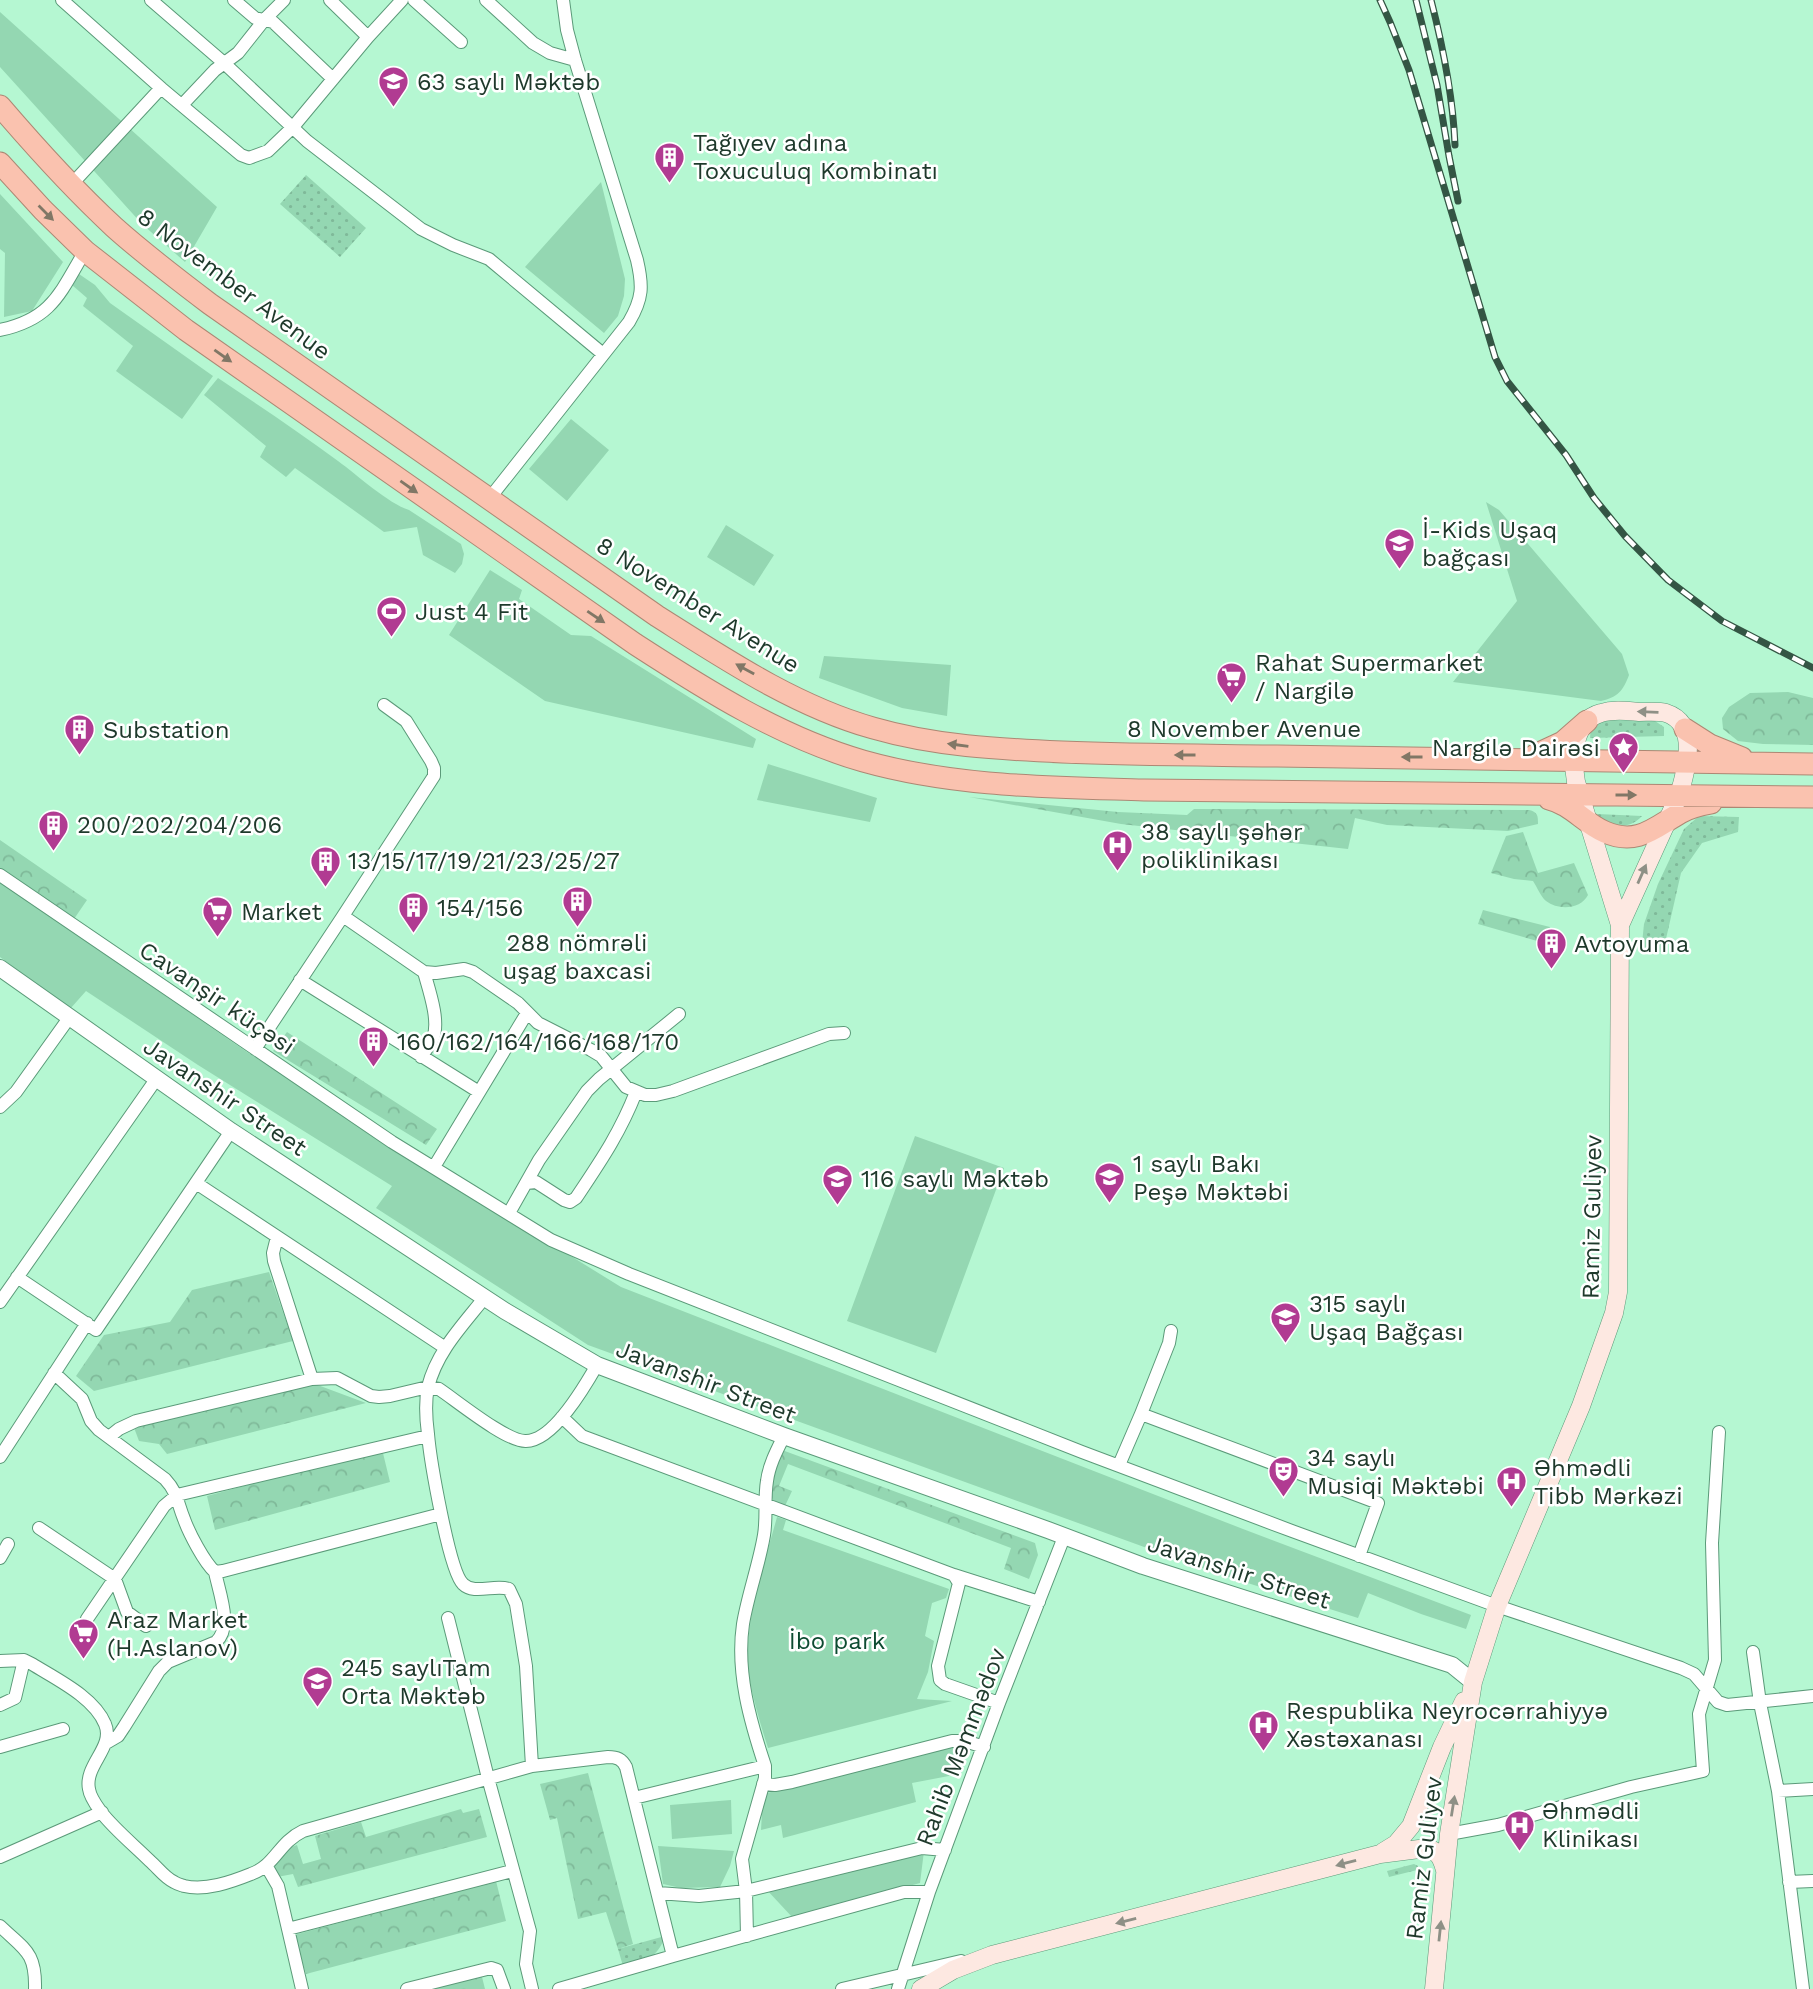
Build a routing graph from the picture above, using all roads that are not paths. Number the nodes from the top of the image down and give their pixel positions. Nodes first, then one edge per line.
1 (62, 0) edge
2 (151, 0) edge
3 (234, 0) edge
4 (284, 0) edge
5 (330, 0) edge
6 (402, 0) edge
7 (414, 0) edge
8 (486, 0) edge
9 (563, 0) edge
10 (265, 19) junction
11 (368, 37) junction
12 (461, 42) dead end
13 (575, 60) junction
14 (224, 63) junction
15 (333, 79) junction
16 (161, 88) junction
17 (182, 105) junction
18 (0, 106) edge
19 (293, 127) junction
20 (0, 163) edge
21 (71, 185) junction
22 (85, 251) junction
23 (0, 330) edge
24 (603, 354) junction
25 (489, 499) junction
26 (384, 705) dead end
27 (1587, 721) junction
28 (1685, 729) junction
29 (1529, 757) junction
30 (1574, 758) junction
31 (1686, 761) junction
32 (1757, 763) junction
33 (1813, 764) edge
34 (1533, 794) junction
35 (1580, 795) junction
36 (1679, 795) junction
37 (1741, 796) junction
38 (1813, 797) edge
39 (1588, 822) junction
40 (1665, 823) junction
41 (0, 875) edge
42 (343, 916) junction
43 (1620, 925) junction
44 (0, 968) edge
45 (424, 972) junction
46 (300, 980) junction
47 (527, 1013) junction
48 (679, 1014) dead end
49 (69, 1018) junction
50 (844, 1032) dead end
51 (255, 1049) junction
52 (421, 1057) junction
53 (612, 1069) junction
54 (157, 1078) junction
55 (479, 1092) junction
56 (636, 1092) junction
57 (0, 1107) edge
58 (231, 1131) junction
59 (434, 1167) junction
60 (196, 1183) junction
61 (526, 1183) junction
62 (509, 1213) junction
63 (278, 1237) junction
64 (17, 1277) junction
65 (485, 1297) junction
66 (0, 1303) edge
67 (87, 1323) junction
68 (1171, 1331) dead end
69 (444, 1347) junction
70 (597, 1364) junction
71 (54, 1373) junction
72 (312, 1379) junction
73 (428, 1387) junction
74 (1141, 1414) junction
75 (562, 1417) junction
76 (1719, 1432) dead end
77 (428, 1436) junction
78 (784, 1436) junction
79 (109, 1437) junction
80 (0, 1457) edge
81 (1119, 1465) junction
82 (177, 1495) junction
83 (765, 1504) junction
84 (441, 1514) junction
85 (39, 1528) dead end
86 (1064, 1537) junction
87 (8, 1544) dead end
88 (1359, 1556) junction
89 (0, 1558) edge
90 (215, 1572) junction
91 (954, 1575) junction
92 (115, 1579) junction
93 (1039, 1602) junction
94 (1497, 1606) junction
95 (448, 1618) dead end
96 (87, 1619) dead end
97 (146, 1626) dead end
98 (1753, 1652) dead end
99 (24, 1660) junction
100 (0, 1661) edge
101 (1473, 1682) junction
102 (1708, 1687) junction
103 (1813, 1696) edge
104 (999, 1703) junction
105 (1760, 1703) junction
106 (0, 1705) edge
107 (63, 1729) dead end
108 (106, 1743) junction
109 (0, 1747) edge
110 (984, 1747) junction
111 (532, 1766) junction
112 (765, 1766) junction
113 (488, 1778) junction
114 (763, 1784) junction
115 (1813, 1789) edge
116 (1778, 1791) junction
117 (634, 1798) junction
118 (102, 1812) junction
119 (1449, 1834) junction
120 (945, 1850) junction
121 (1380, 1854) junction
122 (0, 1857) edge
123 (267, 1867) junction
124 (512, 1871) junction
125 (1446, 1874) junction
126 (1813, 1881) edge
127 (1789, 1882) junction
128 (746, 1891) junction
129 (929, 1892) junction
130 (658, 1893) junction
131 (0, 1926) edge
132 (288, 1929) junction
133 (747, 1936) junction
134 (992, 1955) junction
135 (673, 1956) junction
136 (902, 1974) junction
137 (1806, 1980) edge
138 (35, 1989) edge
139 (302, 1989) edge
140 (407, 1989) edge
141 (504, 1989) edge
142 (531, 1989) edge
143 (559, 1989) edge
144 (842, 1989) edge
145 (898, 1989) edge
146 (921, 1989) edge
147 (1434, 1989) edge

1 - 16 street
2 - 14 street
3 - 10 street
4 - 10 street
5 - 11 street
6 - 11 street
7 - 12 street
8 - 13 street
9 - 13 street
10 - 14 street
10 - 15 street
11 - 15 street
13 - 24 street
14 - 17 street
14 - 19 street
15 - 19 street
16 - 17 street
16 - 21 street
17 - 19 street
18 - 21 highway, 8 November Avenue
19 - 24 street
20 -> 22 highway
21 - 25 highway, 8 November Avenue
22 - 23 street
22 -> 34 highway
24 - 25 street
29 -> 25 highway, 8 November Avenue
26 - 42 street
28 -> 27 main road
27 - 29 highway
27 - 30 main road
28 - 31 main road
28 - 32 highway
29 - 30 highway, 8 November Avenue
30 - 31 highway, 8 November Avenue
30 - 35 main road
31 - 32 highway, 8 November Avenue
31 - 36 main road
32 - 33 highway, 8 November Avenue
34 - 35 highway
34 - 39 highway
35 -> 36 highway
35 - 39 main road
36 - 37 highway
36 - 40 main road
37 - 38 highway
37 - 40 highway
39 - 40 highway
39 - 43 main road
43 -> 40 main road
41 - 51 street, Cavanşir küçəsi
42 - 45 street
42 - 46 street
43 - 94 main road, Ramiz Guliyev
44 - 49 street, Javanshir Street
45 - 47 street
45 - 52 street
46 - 51 street
46 - 52 street
47 - 53 street
47 - 55 street
48 - 53 street
49 - 54 street, Javanshir Street
49 - 57 street
50 - 56 street
51 - 59 street, Cavanşir küçəsi
52 - 55 street
53 - 56 street
53 - 61 street
54 - 58 street, Javanshir Street
54 - 64 street
55 - 59 street
56 - 61 street
58 - 60 street
58 - 65 street, Javanshir Street
59 - 62 street, Cavanşir küçəsi
60 - 63 street
60 - 67 street
61 - 62 street
62 - 81 street, Cavanşir küçəsi
63 - 69 street
63 - 72 street
64 - 66 street
64 - 67 street
65 - 69 street
65 - 70 street, Javanshir Street
67 - 71 street
68 - 74 street
69 - 73 street
70 - 75 street
70 - 78 street, Javanshir Street
71 - 79 street
71 - 80 street
72 - 73 street
72 - 79 street
73 - 75 street
73 - 77 street
74 - 81 street
74 - 88 street
75 - 83 street
76 - 102 street
77 - 82 street
77 - 84 street
78 - 83 street
78 - 86 street, Javanshir Street
79 - 82 street
81 - 88 street
82 - 90 street
82 - 92 street
83 - 91 street
83 - 112 street
84 - 90 street
84 - 111 street
85 - 92 street
86 - 93 street, Rahib Məmmədov
86 - 101 street, Javanshir Street
87 - 89 street
88 - 94 street
90 - 108 street
91 - 93 street
91 - 104 street
92 - 96 street
92 - 97 street
93 - 104 street, Rahib Məmmədov
94 - 101 main road, Ramiz Guliyev
94 - 102 street
95 - 113 street
98 - 105 street
99 - 100 street
99 - 106 street
99 - 108 street
119 -> 101 main road, Ramiz Guliyev
101 - 121 main road
102 - 105 street
102 - 119 street
103 - 105 street
104 - 110 street, Rahib Məmmədov
105 - 116 street
107 - 109 street
108 - 118 street
110 - 114 street
110 - 120 street, Rahib Məmmədov
111 - 113 street
111 - 117 street
112 - 114 street
112 - 117 street
113 - 123 street
113 - 124 street
114 - 128 street
115 - 116 street
116 - 127 street
117 - 130 street
118 - 122 street
118 - 123 street
119 - 121 main road
119 - 125 main road, Ramiz Guliyev
120 - 128 street
120 - 129 street, Rahib Məmmədov
121 - 125 main road
121 -> 134 main road
123 - 132 street
124 - 132 street
124 - 142 street
147 -> 125 main road, Ramiz Guliyev
126 - 127 street
127 - 137 street
128 - 130 street
128 - 133 street
129 - 133 street
129 - 136 street, Rahib Məmmədov
130 - 135 street
131 - 138 street
132 - 139 street
133 - 135 street
134 - 136 street
134 - 146 main road
135 - 143 street
136 - 144 street
136 - 145 street, Rahib Məmmədov
140 - 141 street

